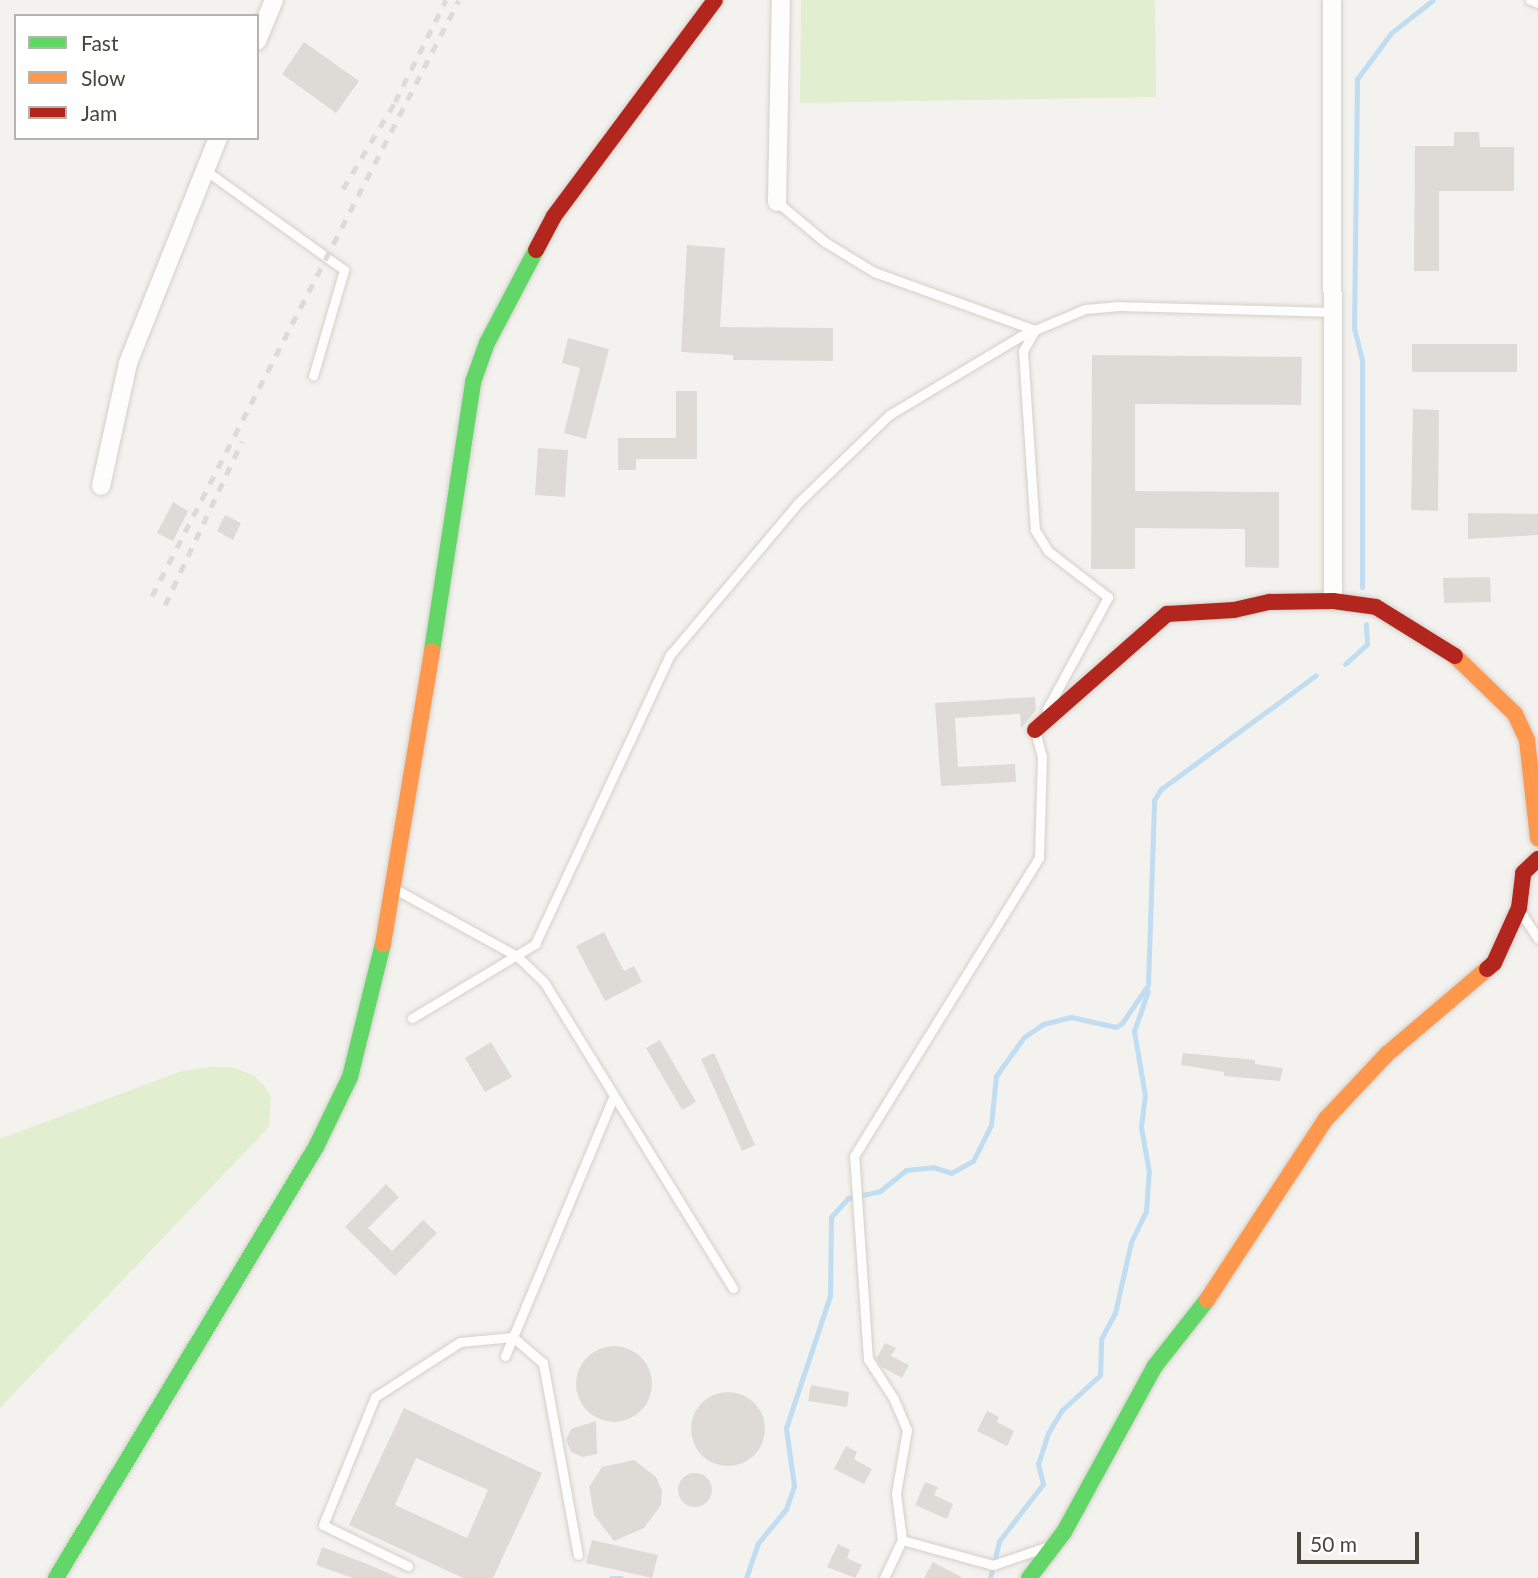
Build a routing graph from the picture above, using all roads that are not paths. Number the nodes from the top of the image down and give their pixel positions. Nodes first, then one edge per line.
1 (274, 0) edge
2 (715, 0) edge
3 (781, 0) edge
4 (1332, 0) edge
5 (1530, 0) edge
6 (1538, 3) edge
7 (259, 36) edge
8 (217, 140) edge
9 (205, 170) junction
10 (777, 202) joint
11 (1330, 312) junction
12 (1035, 330) junction
13 (313, 376) dead end
14 (101, 486) dead end
15 (1333, 601) junction
16 (1035, 730) junction
17 (1538, 838) edge
18 (1538, 859) edge
19 (394, 888) junction
20 (1518, 908) junction
21 (1538, 939) edge
22 (517, 956) junction
23 (412, 1018) dead end
24 (614, 1096) junction
25 (733, 1288) dead end
26 (513, 1337) junction
27 (505, 1356) dead end
28 (902, 1540) junction
29 (1052, 1549) junction
30 (578, 1555) dead end
31 (408, 1566) dead end
32 (56, 1578) edge
33 (884, 1578) edge
34 (1029, 1578) edge

1 - 7 street
2 - 19 street
3 - 10 street
4 - 11 street
5 - 6 lane
8 - 9 street
9 - 13 lane
9 - 14 street
10 - 12 lane
11 - 12 lane
11 - 15 street
12 - 16 lane
12 - 22 lane
15 - 16 street
15 - 17 street
16 - 28 lane
18 - 20 street
19 - 22 lane
19 - 32 street
20 - 21 lane
20 - 29 street
22 - 23 lane
22 - 24 lane
24 - 25 lane
24 - 26 lane
26 - 27 lane
26 - 30 lane
26 - 31 lane
28 - 29 lane
28 - 33 lane
29 - 34 street

